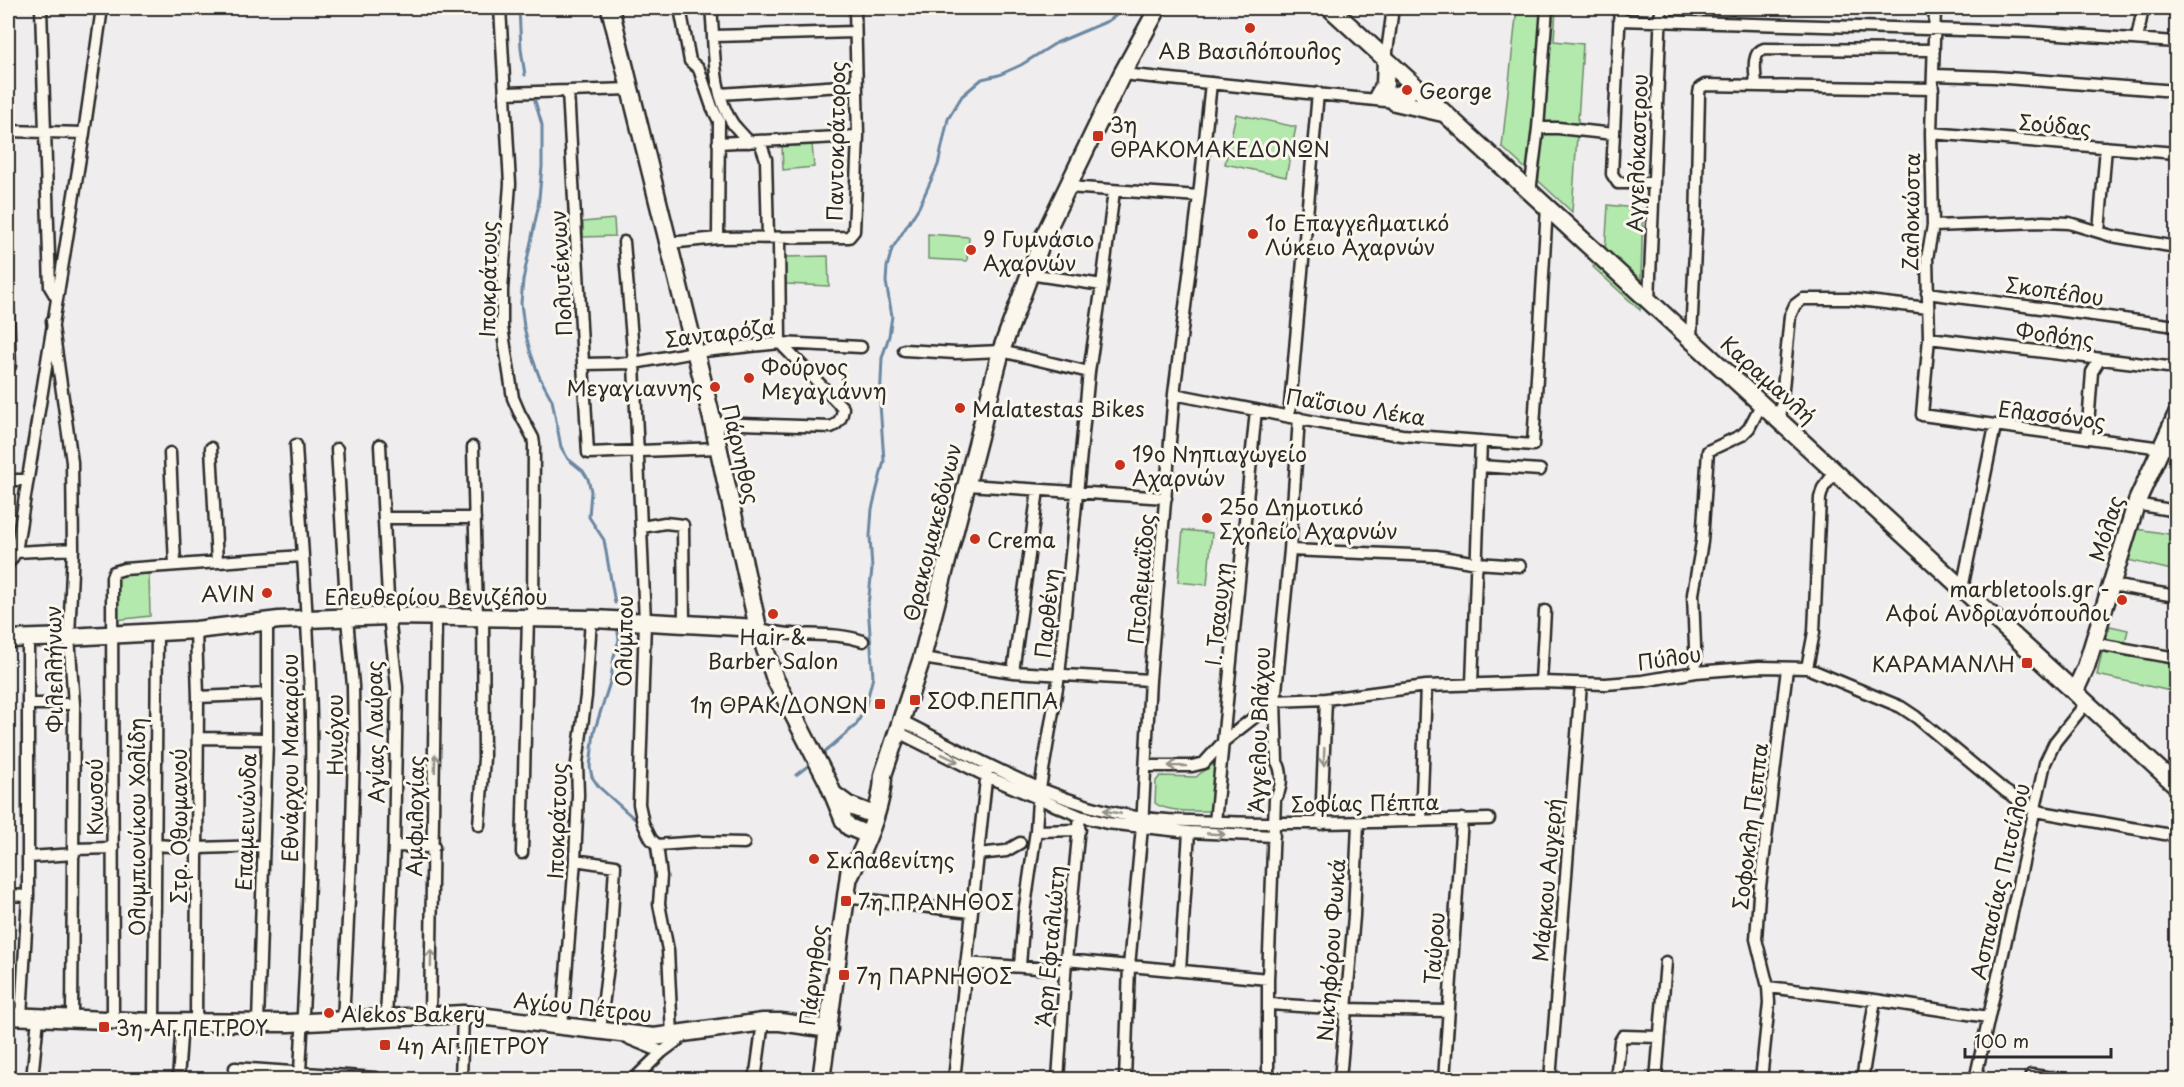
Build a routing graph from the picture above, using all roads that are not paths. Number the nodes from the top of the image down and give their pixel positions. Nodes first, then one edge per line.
1 (41, 8) edge
2 (102, 8) edge
3 (500, 8) edge
4 (610, 8) edge
5 (680, 8) edge
6 (711, 8) edge
7 (855, 8) edge
8 (1158, 8) edge
9 (1393, 8) edge
10 (1547, 8) edge
11 (1620, 8) edge
12 (1661, 8) edge
13 (1935, 8) edge
14 (2143, 8) edge
15 (1334, 9) edge
16 (1619, 20) junction
17 (1661, 22) junction
18 (1934, 28) junction
19 (855, 32) junction
20 (714, 36) junction
21 (2137, 39) junction
22 (2176, 42) edge
23 (1934, 50) junction
24 (1386, 59) junction
25 (1122, 74) junction
26 (1934, 75) junction
27 (1211, 83) junction
28 (856, 84) junction
29 (1416, 86) junction
30 (1756, 86) junction
31 (1933, 88) junction
32 (630, 89) junction
33 (568, 91) junction
34 (2176, 91) edge
35 (506, 93) junction
36 (1318, 93) junction
37 (720, 94) junction
38 (1381, 99) junction
39 (1446, 114) junction
40 (1538, 128) junction
41 (8, 131) edge
42 (44, 131) junction
43 (84, 133) junction
44 (1614, 134) junction
45 (1930, 134) junction
46 (858, 136) junction
47 (754, 142) junction
48 (717, 143) junction
49 (2106, 147) junction
50 (2176, 153) edge
51 (1654, 183) junction
52 (1067, 187) junction
53 (1114, 191) junction
54 (1530, 192) junction
55 (1199, 196) junction
56 (1547, 207) junction
57 (1933, 226) junction
58 (2100, 232) junction
59 (718, 238) junction
60 (774, 238) junction
61 (624, 242) dead end
62 (669, 243) junction
63 (2176, 247) edge
64 (1029, 274) junction
65 (1102, 285) junction
66 (1928, 293) junction
67 (56, 297) junction
68 (1649, 301) junction
69 (1928, 308) junction
70 (8, 310) edge
71 (52, 321) junction
72 (2176, 326) edge
73 (1691, 338) junction
74 (1929, 338) junction
75 (780, 343) junction
76 (861, 347) dead end
77 (904, 350) dead end
78 (1001, 351) junction
79 (694, 352) junction
80 (2100, 359) junction
81 (633, 363) junction
82 (584, 364) junction
83 (9, 366) edge
84 (2176, 368) edge
85 (1089, 372) junction
86 (1174, 394) junction
87 (1762, 403) junction
88 (1256, 410) junction
89 (1923, 416) joint
90 (2176, 416) edge
91 (1294, 417) junction
92 (1780, 420) junction
93 (713, 423) junction
94 (1995, 426) junction
95 (2087, 438) junction
96 (1481, 441) junction
97 (296, 445) dead end
98 (380, 445) dead end
99 (473, 447) dead end
100 (211, 448) dead end
101 (718, 448) junction
102 (337, 449) dead end
103 (2168, 449) edge
104 (638, 451) junction
105 (170, 453) dead end
106 (1480, 466) junction
107 (1540, 470) dead end
108 (1836, 471) junction
109 (8, 480) edge
110 (27, 480) junction
111 (968, 485) junction
112 (1038, 490) junction
113 (1078, 492) junction
114 (1166, 498) junction
115 (2136, 504) junction
116 (2176, 511) edge
117 (384, 518) junction
118 (475, 518) junction
119 (642, 527) junction
120 (73, 549) junction
121 (1290, 550) junction
122 (16, 552) junction
123 (302, 556) junction
124 (217, 562) junction
125 (1477, 563) junction
126 (8, 564) edge
127 (175, 565) junction
128 (1521, 566) dead end
129 (2111, 585) junction
130 (1962, 589) junction
131 (2176, 597) edge
132 (1545, 611) dead end
133 (389, 616) junction
134 (436, 616) junction
135 (480, 616) junction
136 (530, 617) junction
137 (347, 618) junction
138 (591, 619) junction
139 (307, 620) junction
140 (267, 621) junction
141 (645, 622) junction
142 (684, 623) junction
143 (758, 628) junction
144 (196, 630) junction
145 (157, 632) junction
146 (112, 634) junction
147 (69, 637) junction
148 (8, 639) edge
149 (28, 639) junction
150 (863, 640) dead end
151 (2092, 643) junction
152 (922, 658) junction
153 (2176, 658) edge
154 (1807, 668) junction
155 (1787, 669) junction
156 (1013, 672) junction
157 (1696, 672) junction
158 (1059, 675) junction
159 (1150, 680) junction
160 (1542, 682) junction
161 (1472, 684) junction
162 (1581, 684) junction
163 (1426, 686) junction
164 (267, 694) junction
165 (198, 697) junction
166 (2081, 697) junction
167 (1326, 699) junction
168 (1275, 701) junction
169 (74, 704) junction
170 (29, 705) junction
171 (900, 727) junction
172 (198, 738) junction
173 (267, 739) junction
174 (1224, 741) junction
175 (987, 764) junction
176 (1146, 766) junction
177 (986, 776) junction
178 (2176, 784) edge
179 (833, 794) junction
180 (1039, 794) junction
181 (2036, 811) junction
182 (869, 813) junction
183 (1080, 816) junction
184 (1462, 819) junction
185 (1489, 819) dead end
186 (1421, 821) junction
187 (1142, 822) junction
188 (1215, 822) junction
189 (1359, 823) junction
190 (1275, 824) junction
191 (1321, 824) junction
192 (479, 825) dead end
193 (1080, 830) junction
194 (1036, 831) junction
195 (1189, 832) junction
196 (863, 833) junction
197 (1274, 836) junction
198 (2176, 836) edge
199 (744, 843) dead end
200 (1020, 843) dead end
201 (156, 845) junction
202 (657, 845) junction
203 (264, 846) junction
204 (394, 846) junction
205 (434, 847) junction
206 (113, 848) junction
207 (198, 848) junction
208 (74, 852) junction
209 (522, 853) dead end
210 (978, 854) junction
211 (28, 856) junction
212 (575, 860) junction
213 (8, 895) edge
214 (28, 896) junction
215 (845, 897) junction
216 (971, 912) junction
217 (1666, 962) dead end
218 (966, 963) junction
219 (1066, 965) junction
220 (1020, 966) junction
221 (1130, 966) junction
222 (1180, 970) junction
223 (1268, 979) junction
224 (1768, 987) junction
225 (1875, 999) junction
226 (1270, 1004) junction
227 (1345, 1009) junction
228 (1448, 1011) junction
229 (463, 1014) junction
230 (430, 1016) junction
231 (22, 1017) edge
232 (1988, 1017) junction
233 (72, 1019) junction
234 (386, 1019) junction
235 (113, 1021) junction
236 (154, 1022) junction
237 (189, 1022) junction
238 (343, 1022) junction
239 (763, 1022) junction
240 (258, 1023) junction
241 (303, 1023) junction
242 (562, 1026) junction
243 (829, 1029) junction
244 (600, 1030) junction
245 (700, 1031) junction
246 (672, 1036) junction
247 (1659, 1037) junction
248 (662, 1052) junction
249 (300, 1072) junction
250 (2031, 1075) dead end
251 (375, 1078) dead end
252 (637, 1078) edge
253 (33, 1080) edge
254 (178, 1080) edge
255 (234, 1080) edge
256 (461, 1080) edge
257 (755, 1080) edge
258 (821, 1080) edge
259 (954, 1080) edge
260 (1058, 1080) edge
261 (1125, 1080) edge
262 (1268, 1080) edge
263 (1340, 1080) edge
264 (1444, 1080) edge
265 (1550, 1080) edge
266 (1616, 1080) edge
267 (1656, 1080) edge
268 (1761, 1080) edge
269 (1862, 1080) edge
270 (1975, 1080) edge
271 (2069, 1080) edge

1 - 42 street
2 - 43 street
3 - 35 street, Ιποκράτους
4 - 32 main road, Πάρνηθος
5 - 48 street
6 - 20 street
7 - 19 street, Παντοκράτορος
8 - 25 main road, Θρακομακεδόνων
9 - 24 street
10 - 40 street
11 - 16 street
12 - 17 street, Αγγελόκαστρου
13 - 18 street, Ζαλοκώστα
14 - 21 street
15 - 24 main road, Καραμανλή
16 - 17 street
16 - 44 street
17 - 18 street
17 - 51 street, Αγγελόκαστρου
18 - 21 street
18 - 23 street, Ζαλοκώστα
19 - 20 street
19 - 28 street, Παντοκράτορος
20 - 37 street
21 - 22 street
23 - 26 street, Ζαλοκώστα
23 - 30 street
24 - 29 main road, Καραμανλή
24 - 38 main road
25 - 27 street
25 - 52 main road, Θρακομακεδόνων
26 - 31 street, Ζαλοκώστα
26 - 34 street
27 - 36 street
27 - 55 street, Πτολεμαΐδος
28 - 37 street
28 - 46 street, Παντοκράτορος
29 - 38 street
29 - 38 street
29 - 39 main road, Καραμανλή
30 - 31 street
30 - 73 street
31 - 45 street, Ζαλοκώστα
32 - 33 street
32 - 62 main road, Πάρνηθος
33 - 35 street
33 - 82 street, Πολυτέκνων
35 - 136 street, Ιποκράτους
36 - 38 street
36 - 91 street, Άγγελου Βλάχου
37 - 47 street
38 - 39 main road
39 - 54 main road, Καραμανλή
40 - 44 street
40 - 54 street
41 - 42 street
42 - 43 street
42 - 67 street
43 - 67 street
44 - 51 street
45 - 49 street, Σούδας
45 - 57 street, Ζαλοκώστα
46 - 47 street
46 - 60 street, Παντοκράτορος
47 - 48 street
47 - 60 street
48 - 59 street
49 - 50 street, Σούδας
49 - 58 street
51 - 68 street, Αγγελόκαστρου
52 - 53 street
52 - 64 main road, Θρακομακεδόνων
53 - 55 street
53 - 65 street, Παρθένη
54 - 56 main road, Καραμανλή
55 - 86 street, Πτολεμαΐδος
56 - 68 main road, Καραμανλή
56 - 96 street, Παΐσιου Λέκα
57 - 58 street
57 - 66 street, Ζαλοκώστα
58 - 63 street
59 - 60 street, Παντοκράτορος
59 - 62 street, Παντοκράτορος
60 - 75 street
61 - 81 street, Ολύμπου
62 - 79 main road, Πάρνηθος
64 - 65 street
64 - 78 main road, Θρακομακεδόνων
65 - 85 street, Παρθένη
66 - 69 street, Ζαλοκώστα
66 - 72 street, Σκοπέλου
67 - 71 street
68 - 73 main road, Καραμανλή
69 - 74 street, Ζαλοκώστα
69 - 92 street
70 - 83 street
71 - 110 street
71 - 120 street, Φιλελλήνων
73 - 87 main road, Καραμανλή
74 - 80 street, Φολόης
74 - 89 street, Ζαλοκώστα
75 - 76 street, Σανταρόζα
75 - 79 street, Σανταρόζα
75 - 93 street
77 - 78 street
78 - 85 street
78 - 111 main road, Θρακομακεδόνων
79 - 81 street, Σανταρόζα
79 - 93 main road, Πάρνηθος
80 - 84 street, Φολόης
80 - 95 street
81 - 82 street, Σανταρόζα
81 - 104 street, Ολύμπου
82 - 104 street, Πολυτέκνων
85 - 113 street, Παρθένη
86 - 88 street, Παΐσιου Λέκα
86 - 114 street, Πτολεμαΐδος
87 - 92 main road, Καραμανλή
87 - 157 street
88 - 91 street, Παΐσιου Λέκα
88 - 174 street, Ι. Τσαουχη
89 - 94 street, Ελασσόνος
90 - 103 main road, Μόλας
91 - 96 street, Παΐσιου Λέκα
91 - 121 street, Άγγελου Βλάχου
92 - 108 main road, Καραμανλή
93 - 101 main road, Πάρνηθος
94 - 95 street, Ελασσόνος
94 - 130 street
95 - 103 street, Ελασσόνος
96 - 106 street
97 - 123 street, Εθνάρχου Μακαρίου
98 - 117 street, Αγίας Λαύρας
99 - 118 street
100 - 124 street
101 - 104 street
101 - 143 main road, Πάρνηθος
102 - 137 street, Ηνιόχου
103 - 115 main road, Μόλας
104 - 119 street, Ολύμπου
105 - 127 street
106 - 107 street
106 - 125 street
108 - 130 main road, Καραμανλή
108 - 154 street
109 - 110 street
110 - 122 street
111 - 112 street
111 - 152 main road, Θρακομακεδόνων
112 - 113 street
112 - 156 street
113 - 114 street
113 - 158 street, Παρθένη
114 - 159 street, Πτολεμαΐδος
115 - 116 street
115 - 129 main road, Μόλας
117 - 118 street
117 - 133 street, Αγίας Λαύρας
118 - 135 street
119 - 141 street, Ολύμπου
119 - 142 street
120 - 122 street
120 - 147 street, Φιλελλήνων
121 - 125 street
121 - 168 street, Άγγελου Βλάχου
122 - 126 street
123 - 124 street
123 - 139 street, Εθνάρχου Μακαρίου
124 - 127 street
125 - 128 street
125 - 161 street
127 - 146 street, Κνωσού
129 - 131 street
129 - 151 main road, Μόλας
130 - 166 main road, Καραμανλή
132 - 160 street
133 - 134 main road, Ελευθερίου Βενιζέλου
133 - 137 main road, Ελευθερίου Βενιζέλου
133 - 204 street, Αγίας Λαύρας
134 - 135 main road, Ελευθερίου Βενιζέλου
205 -> 134 street, Αμφιλοχίας
135 - 136 main road, Ελευθερίου Βενιζέλου
135 - 192 street
136 - 138 main road, Ελευθερίου Βενιζέλου
136 - 209 street, Ιποκράτους
137 - 139 main road, Ελευθερίου Βενιζέλου
137 - 238 street, Ηνιόχου
138 - 141 main road, Ελευθερίου Βενιζέλου
138 - 212 street, Ιποκράτους
139 - 140 main road, Ελευθερίου Βενιζέλου
139 - 241 street, Εθνάρχου Μακαρίου
140 - 144 main road, Ελευθερίου Βενιζέλου
140 - 164 street, Επαμεινώνδα
141 - 142 main road, Ελευθερίου Βενιζέλου
141 - 202 street, Ολύμπου
142 - 143 main road, Ελευθερίου Βενιζέλου
143 - 150 street, Ελευθερίου Βενιζέλου
143 - 179 main road, Πάρνηθος
144 - 145 main road, Ελευθερίου Βενιζέλου
144 - 165 street, Στρ. Οθωμανού
145 - 146 main road, Ελευθερίου Βενιζέλου
145 - 201 street, Ολυμπιονίκου Χολίδη
146 - 147 main road, Ελευθερίου Βενιζέλου
146 - 206 street, Κνωσού
147 - 149 main road, Ελευθερίου Βενιζέλου
147 - 169 street, Φιλελλήνων
148 - 149 main road, Ελευθερίου Βενιζέλου
149 - 170 street
151 - 153 street
151 - 166 main road, Μόλας
152 - 156 street
152 - 171 main road, Θρακομακεδόνων
154 - 155 street, Πύλου
154 - 181 street, Πύλου
155 - 157 street, Πύλου
155 - 224 street, Σοφοκλη Πεππα
156 - 158 street
157 - 162 street, Πύλου
158 - 159 street
158 - 180 street, Παρθένη
159 - 176 street, Πτολεμαΐδος
160 - 161 street, Πύλου
160 - 162 street, Πύλου
161 - 163 street, Πύλου
162 - 265 street, Μάρκου Αυγερή
163 - 167 street, Πύλου
163 - 186 street
164 - 165 street
164 - 173 street, Επαμεινώνδα
165 - 172 street, Στρ. Οθωμανού
166 - 178 main road, Καραμανλή
166 - 181 street, Ασπασίας Πιτσίλου
167 - 168 street, Πύλου
167 -> 191 street
168 - 174 street
168 - 190 street, Άγγελου Βλάχου
169 - 170 street
169 - 208 street, Φιλελλήνων
170 - 211 street
171 - 175 street, Σοφίας Πέππα
171 -> 177 street, Σοφίας Πέππα
171 - 182 main road, Θρακομακεδόνων
172 - 173 street
172 - 207 street, Στρ. Οθωμανού
173 - 203 street, Επαμεινώνδα
174 -> 176 street
174 - 188 street, Ι. Τσαουχη
175 - 177 street
175 - 180 street, Σοφίας Πέππα
176 - 187 street, Πτολεμαΐδος
177 - 180 street, Σοφίας Πέππα
177 - 210 street
179 - 182 main road
179 - 196 main road, Πάρνηθος
180 - 183 street, Σοφίας Πέππα
187 -> 180 street, Σοφίας Πέππα
180 - 194 street, Παρθένη
181 - 198 street, Πύλου
181 - 232 street, Ασπασίας Πιτσίλου
182 - 196 main road, Πάρνηθος
183 - 187 street, Σοφίας Πέππα
183 - 193 street, Άρη Εφταλιώτη
184 - 185 street, Σοφίας Πέππα
184 - 186 street, Σοφίας Πέππα
184 - 228 street, Ταύρου
186 - 189 street, Σοφίας Πέππα
187 - 188 street, Σοφίας Πέππα
187 - 195 street, Σοφίας Πέππα
187 - 221 street, Πτολεμαΐδος
188 - 190 street, Σοφίας Πέππα
189 - 191 street, Σοφίας Πέππα
189 - 227 street, Νικηφόρου Φωκά
190 - 191 street, Σοφίας Πέππα
190 - 197 street, Άγγελου Βλάχου
193 - 194 street
193 - 219 street, Άρη Εφταλιώτη
194 - 220 street, Παρθένη
195 -> 197 street, Σοφίας Πέππα
195 - 222 street
196 - 215 main road, Πάρνηθος
197 - 223 street, Άγγελου Βλάχου
199 - 202 street
200 - 210 street
201 - 207 street
201 - 236 street, Ολυμπιονίκου Χολίδη
202 - 246 street, Ολύμπου
203 - 207 street
203 - 240 street, Επαμεινώνδα
204 - 205 street
204 - 234 street, Αγίας Λαύρας
230 -> 205 street, Αμφιλοχίας
206 - 208 street
206 - 235 street, Κνωσού
207 - 237 street, Στρ. Οθωμανού
208 - 211 street
208 - 233 street, Φιλελλήνων
210 - 216 street
211 - 214 street
212 - 242 street, Ιποκράτους
212 - 244 street
213 - 214 street
214 - 231 street
215 - 216 street
215 - 243 main road, Πάρνηθος
216 - 218 street
217 - 247 street
218 - 220 street
218 - 259 street
219 - 220 street
219 - 221 street
219 - 260 street, Άρη Εφταλιώτη
221 - 222 street
221 - 261 street, Πτολεμαΐδος
222 - 223 street
223 - 226 street, Άγγελου Βλάχου
224 - 225 street
224 - 268 street, Σοφοκλη Πεππα
225 - 232 street
225 - 269 street
226 - 227 street
226 - 262 street, Άγγελου Βλάχου
227 - 228 street
227 - 263 street, Νικηφόρου Φωκά
228 - 264 street, Ταύρου
229 - 230 main road, Αγίου Πέτρου
229 - 242 main road, Αγίου Πέτρου
229 - 256 street
230 - 234 main road, Αγίου Πέτρου
231 - 233 main road, Αγίου Πέτρου
231 - 253 street
232 - 270 street, Ασπασίας Πιτσίλου
233 - 235 main road, Αγίου Πέτρου
234 - 238 main road, Αγίου Πέτρου
235 - 236 main road, Αγίου Πέτρου
236 - 237 main road, Αγίου Πέτρου
237 - 240 main road, Αγίου Πέτρου
237 - 254 street, Στρ. Οθωμανού
238 - 241 main road, Αγίου Πέτρου
239 - 243 main road, Αγίου Πέτρου
239 - 245 main road, Αγίου Πέτρου
239 - 257 street
240 - 241 main road, Αγίου Πέτρου
241 - 249 street, Εθνάρχου Μακαρίου
242 - 244 main road, Αγίου Πέτρου
243 - 258 main road, Πάρνηθος
244 - 246 main road, Αγίου Πέτρου
244 - 248 street
245 - 246 main road, Αγίου Πέτρου
245 - 248 street
247 - 266 street
247 - 267 street
248 - 252 street
249 - 251 street
249 - 255 street
250 - 271 street

